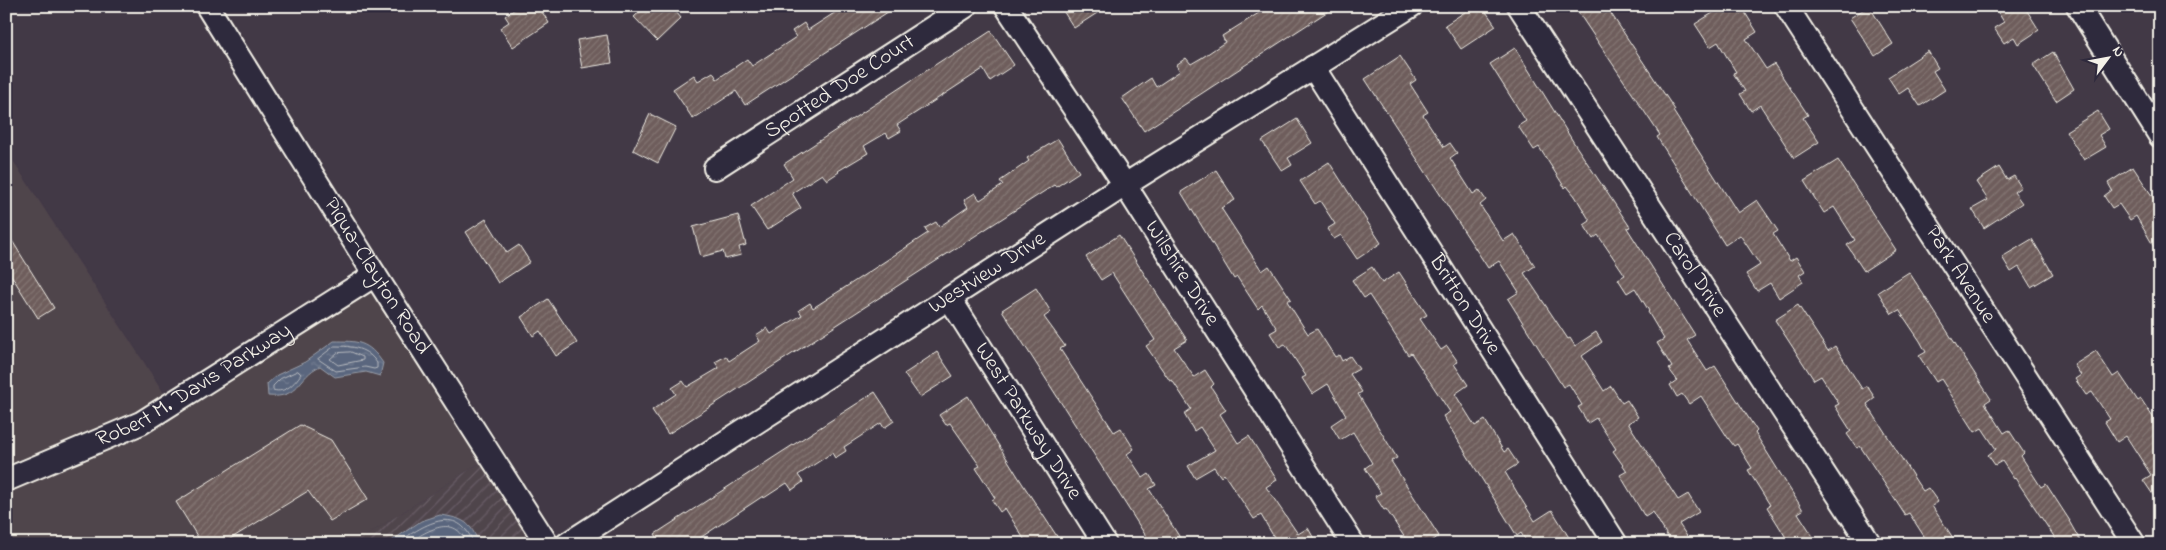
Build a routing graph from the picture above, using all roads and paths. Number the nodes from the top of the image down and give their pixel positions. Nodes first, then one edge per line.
1 (207, 6) edge
2 (966, 6) edge
3 (1006, 6) edge
4 (1411, 6) edge
5 (1519, 6) edge
6 (1786, 6) edge
7 (2078, 6) edge
8 (1313, 68) junction
9 (2160, 136) edge
10 (714, 168) dead end
11 (1125, 185) junction
12 (375, 275) junction
13 (950, 299) junction
14 (6, 480) edge
15 (547, 544) edge
16 (567, 544) edge
17 (1106, 544) edge
18 (1353, 544) edge
19 (1616, 544) edge
20 (1870, 544) edge
21 (2134, 544) edge

1 - 12 street, Piqua-Clayton Road
2 - 10 street, Spotted Doe Court
3 - 11 street, Wilshire Drive
4 - 8 street, Westview Drive
5 - 20 street, Carol Drive
6 - 21 street, Park Avenue
7 - 9 street
8 - 11 street, Westview Drive
8 - 19 street, Britton Drive
11 - 13 street, Westview Drive
11 - 18 street, Wilshire Drive
12 - 14 street, Robert M. Davis Parkway
12 - 15 street, Piqua-Clayton Road
13 - 16 street, Westview Drive
13 - 17 street, West Parkway Drive

